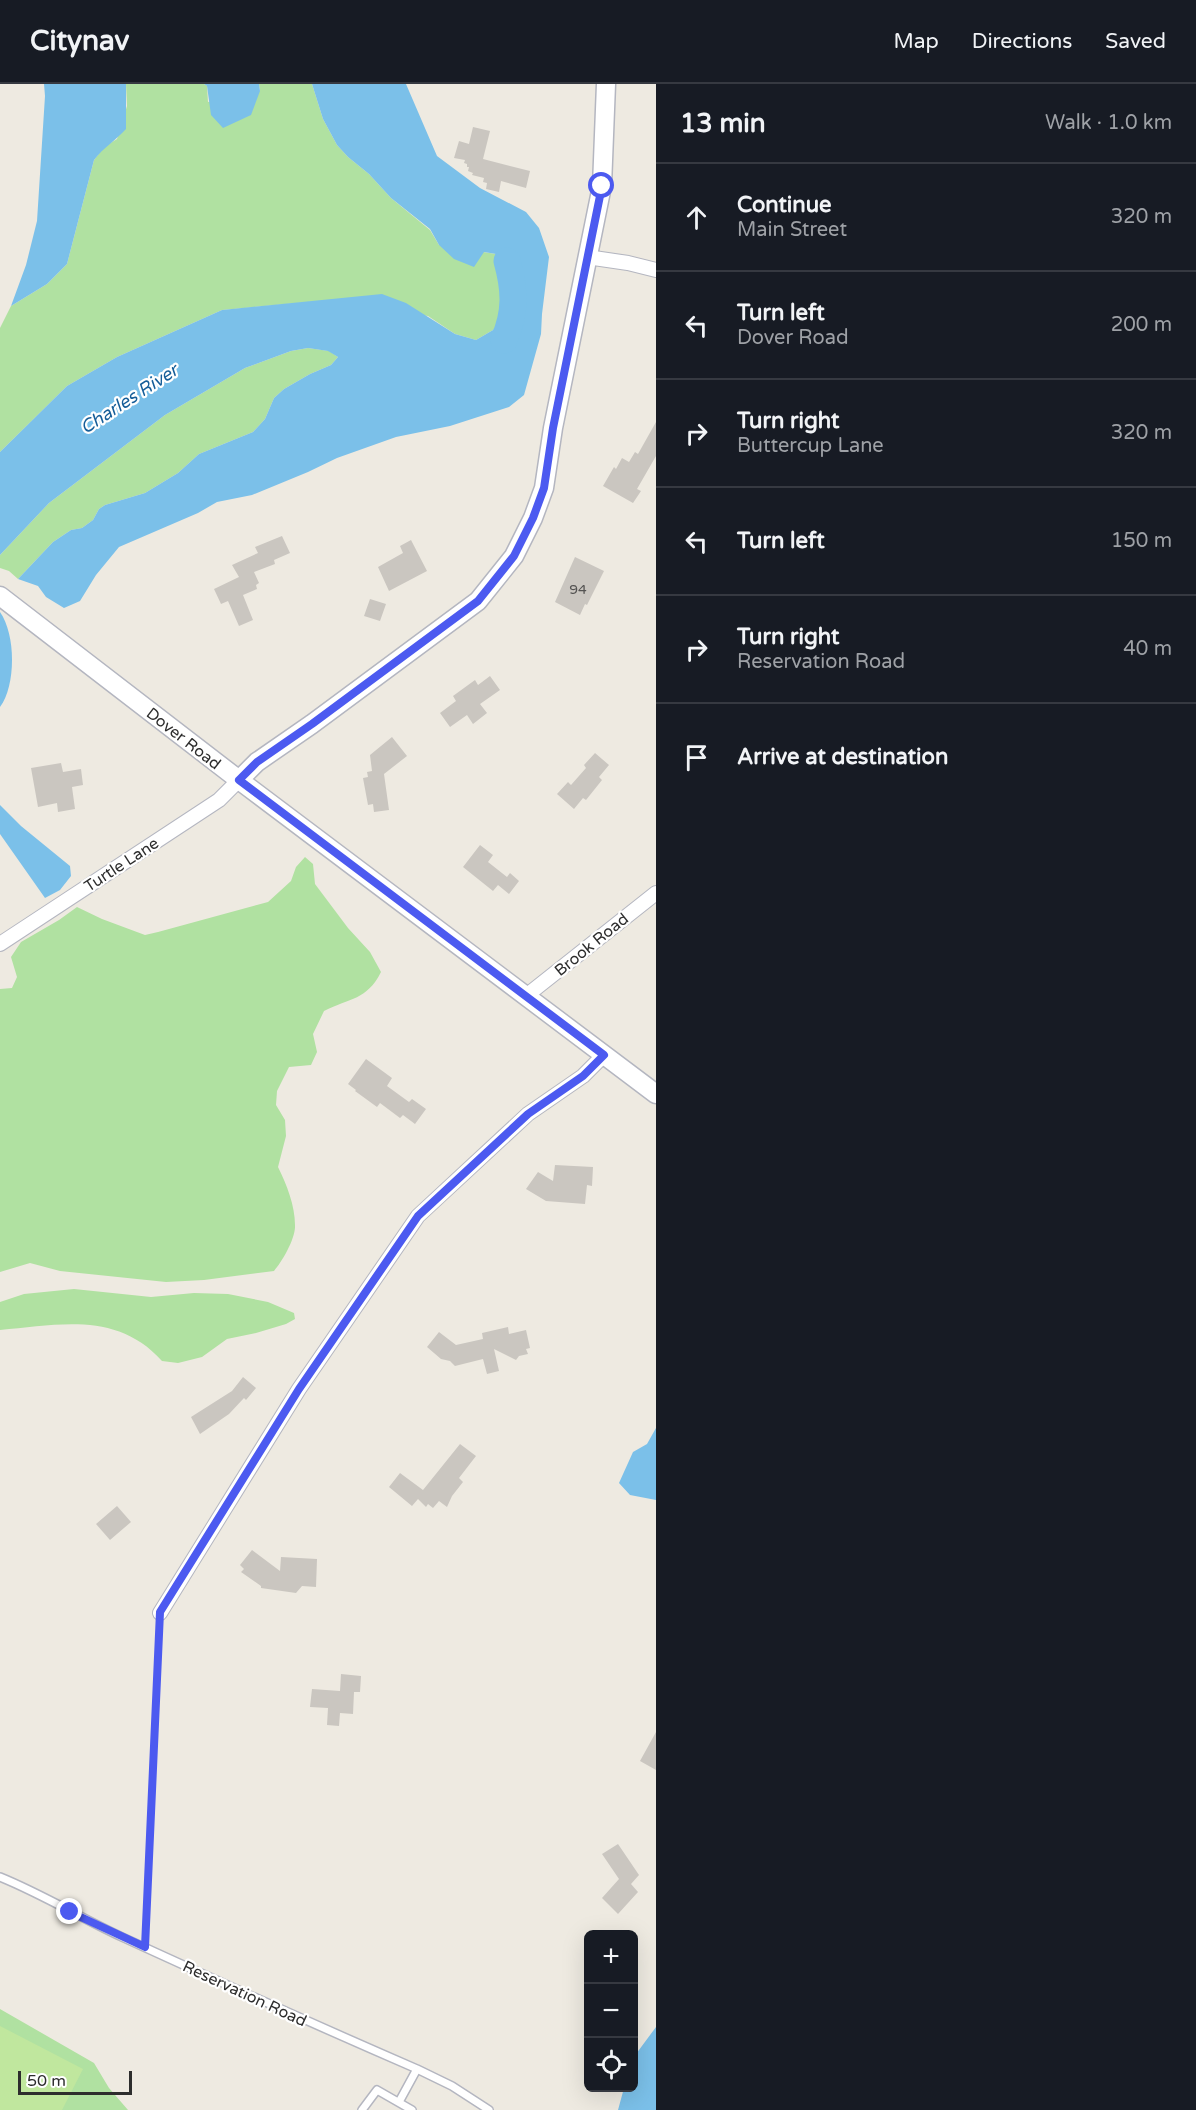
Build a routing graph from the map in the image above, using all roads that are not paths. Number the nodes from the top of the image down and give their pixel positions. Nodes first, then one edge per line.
1 (606, 84) edge
2 (587, 257) junction
3 (656, 270) edge
4 (0, 596) edge
5 (239, 780) junction
6 (656, 893) edge
7 (0, 944) edge
8 (526, 996) junction
9 (604, 1055) junction
10 (656, 1094) edge
11 (160, 1612) road end
12 (0, 1877) edge
13 (417, 2069) junction
14 (399, 2102) junction
15 (362, 2110) edge
16 (412, 2110) edge
17 (489, 2110) edge

1 - 2 street
2 - 3 street
2 - 5 street
4 - 5 street, Dover Road
5 - 7 street, Turtle Lane
5 - 8 street, Dover Road
6 - 8 street, Brook Road
8 - 9 street, Dover Road
9 - 10 street, Dover Road
9 - 11 street
12 - 13 lane, Reservation Road
13 - 14 lane
13 - 17 lane, Reservation Road
14 - 15 lane
14 - 16 lane

